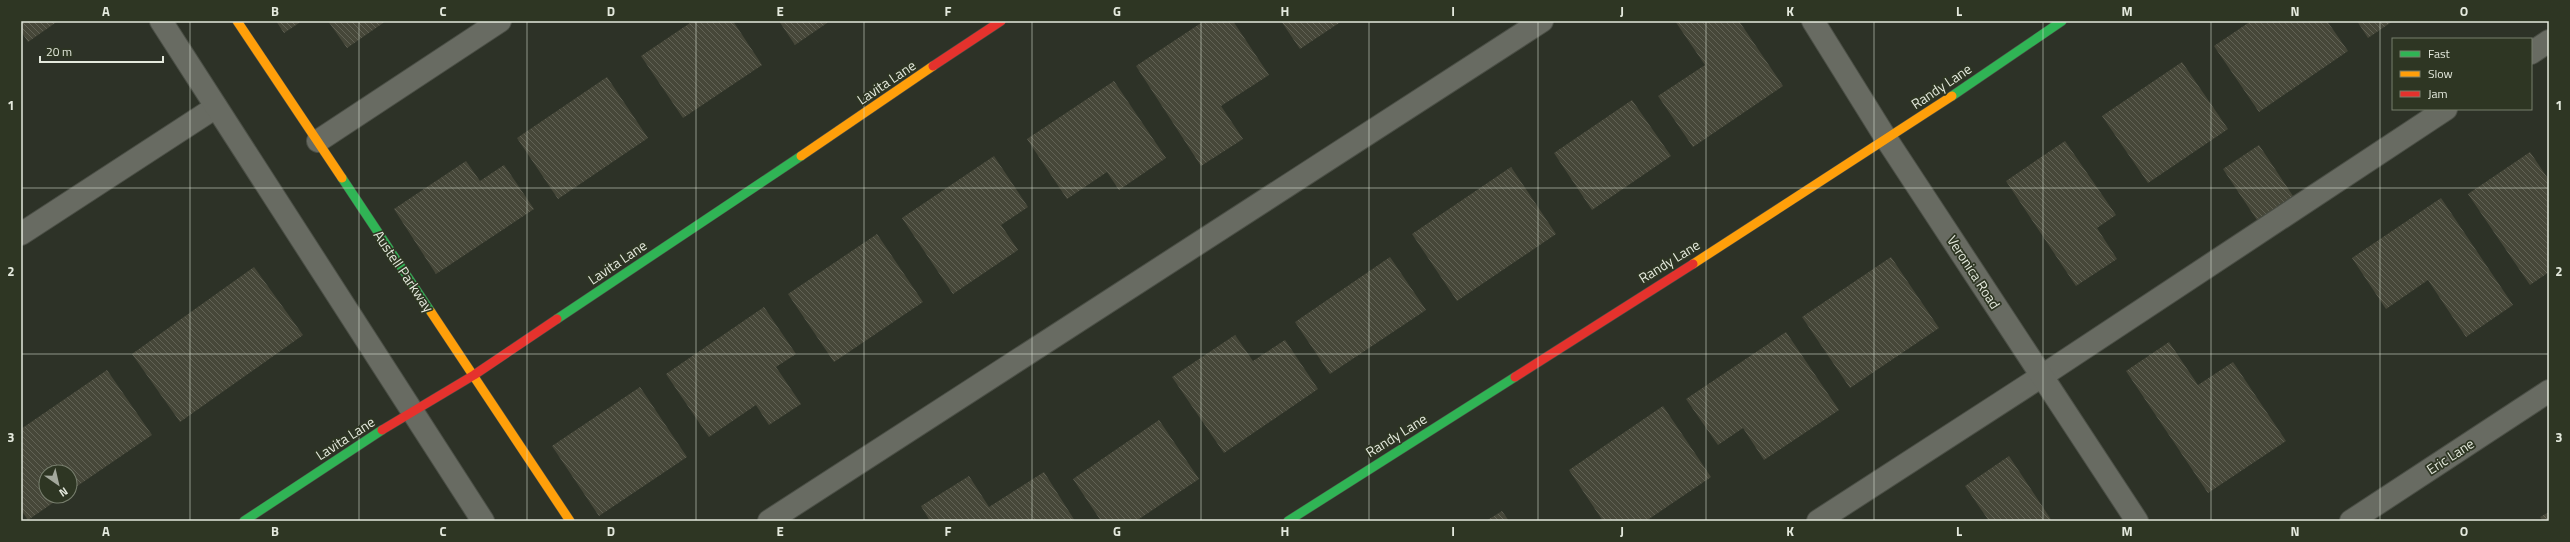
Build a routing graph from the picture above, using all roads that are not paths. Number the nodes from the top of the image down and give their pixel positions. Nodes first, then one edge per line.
1 (161, 21) edge
2 (237, 21) edge
3 (500, 21) edge
4 (1001, 21) edge
5 (1542, 21) edge
6 (1812, 21) edge
7 (2062, 21) edge
8 (2549, 41) edge
9 (2532, 52) edge
10 (216, 107) junction
11 (2444, 110) edge
12 (1887, 140) junction
13 (318, 142) junction
14 (21, 234) edge
15 (474, 375) junction
16 (2042, 376) junction
17 (2549, 391) edge
18 (411, 411) junction
19 (244, 521) edge
20 (483, 521) edge
21 (570, 521) edge
22 (769, 521) edge
23 (1288, 521) edge
24 (1818, 521) edge
25 (2137, 521) edge
26 (2351, 521) edge

1 - 10 street
2 - 13 street, Austell Parkway
3 - 13 street
4 - 15 street, Lavita Lane
5 - 22 street
6 - 12 street, Veronica Road
7 - 12 street, Randy Lane
8 - 9 street
10 - 14 street
10 - 18 street
11 - 16 street
12 - 16 street, Veronica Road
12 - 23 street, Randy Lane
13 - 15 street, Austell Parkway
15 - 18 street, Lavita Lane
15 - 21 street, Austell Parkway
16 - 24 street
16 - 25 street, Veronica Road
17 - 26 street, Eric Lane
18 - 19 street, Lavita Lane
18 - 20 street

